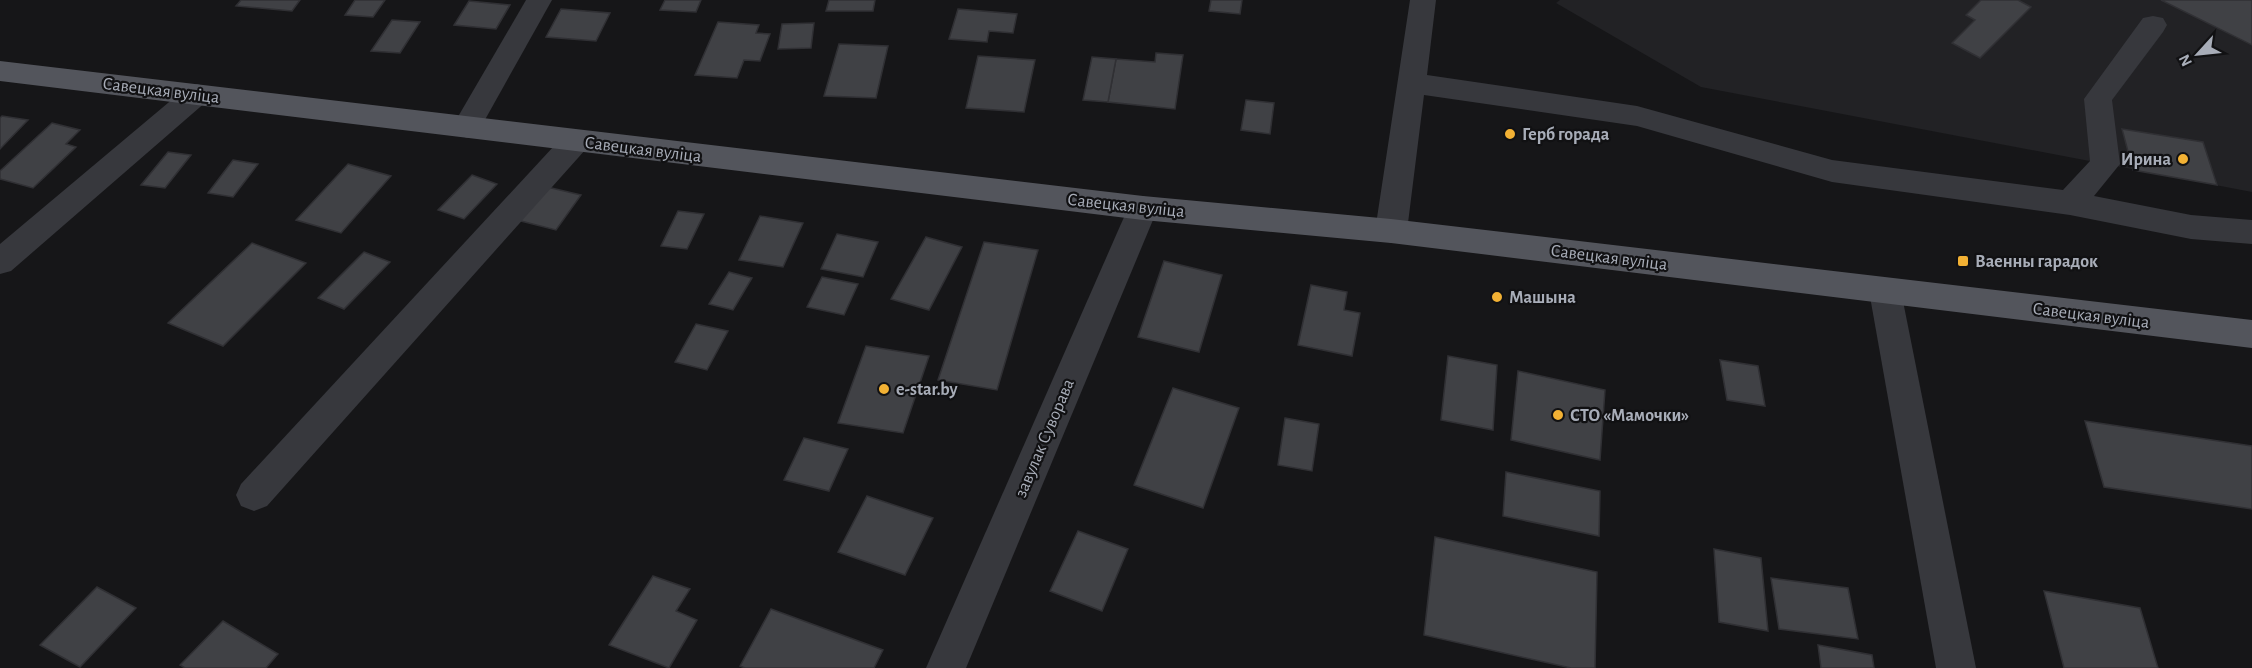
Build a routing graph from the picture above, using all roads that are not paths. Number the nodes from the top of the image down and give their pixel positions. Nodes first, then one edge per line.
1 (539, 0) edge
2 (1423, 0) edge
3 (2153, 25) dead end
4 (0, 71) edge
5 (1411, 83) junction
6 (197, 94) junction
7 (467, 127) junction
8 (576, 141) junction
9 (2070, 203) junction
10 (1143, 208) junction
11 (1391, 231) junction
12 (2252, 232) edge
13 (0, 262) edge
14 (1886, 291) junction
15 (2252, 334) edge
16 (254, 495) dead end
17 (946, 668) edge
18 (1956, 668) edge

1 - 7 street
2 - 5 street
3 - 9 street
4 - 6 main road, Савецкая вуліца
5 - 9 street
5 - 11 street
6 - 7 main road, Савецкая вуліца
6 - 13 street
7 - 8 main road, Савецкая вуліца
8 - 10 main road, Савецкая вуліца
8 - 16 street
9 - 12 street
10 - 11 main road, Савецкая вуліца
10 - 17 street, завулак Суворава
11 - 14 main road, Савецкая вуліца
14 - 15 main road, Савецкая вуліца
14 - 18 street

